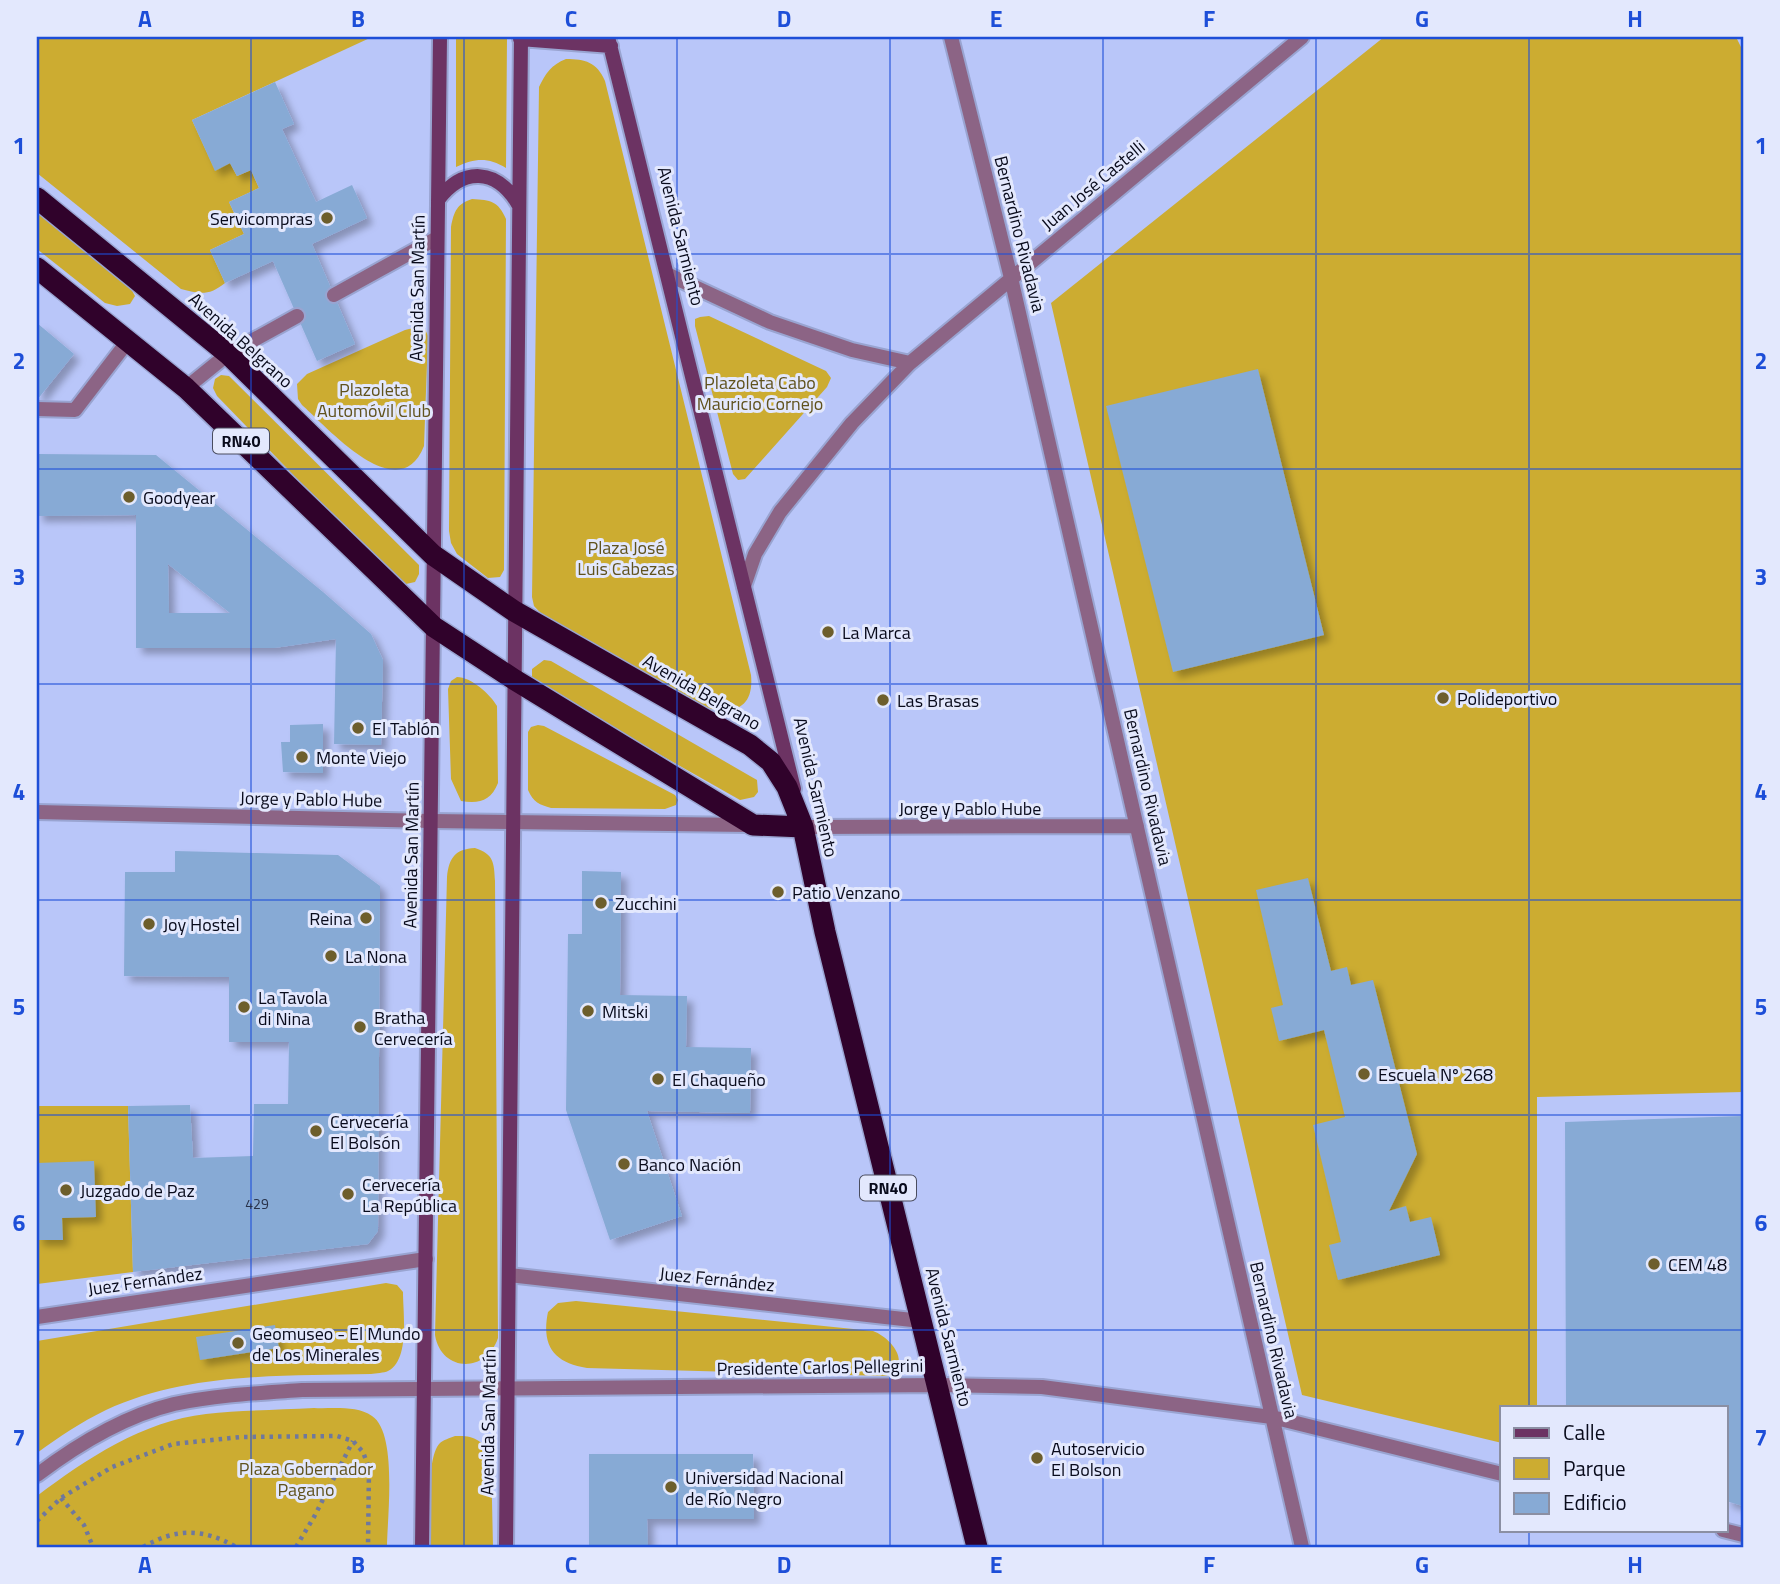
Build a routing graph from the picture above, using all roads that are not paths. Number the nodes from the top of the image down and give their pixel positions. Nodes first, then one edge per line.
1 (440, 37) edge
2 (951, 37) edge
3 (1302, 37) edge
4 (520, 38) edge
5 (609, 41) edge
6 (37, 198) edge
7 (438, 200) junction
8 (519, 205) junction
9 (437, 238) junction
10 (37, 268) edge
11 (667, 274) junction
12 (1011, 278) junction
13 (334, 295) dead end
14 (297, 316) dead end
15 (128, 341) junction
16 (228, 354) junction
17 (910, 363) junction
18 (186, 388) junction
19 (37, 409) edge
20 (433, 555) junction
21 (744, 586) junction
22 (514, 611) junction
23 (434, 627) junction
24 (515, 680) junction
25 (37, 812) edge
26 (431, 821) junction
27 (514, 822) junction
28 (753, 825) junction
29 (803, 827) junction
30 (1137, 827) junction
31 (426, 1259) junction
32 (509, 1275) junction
33 (37, 1317) edge
34 (921, 1321) junction
35 (938, 1385) junction
36 (424, 1388) junction
37 (508, 1389) junction
38 (1272, 1417) junction
39 (1500, 1474) edge
40 (37, 1475) edge
41 (422, 1547) edge
42 (506, 1547) edge
43 (977, 1547) edge
44 (1302, 1547) edge

1 - 7 main road, Avenida San Martín
2 - 12 street, Bernardino Rivadavia
3 - 12 street, Juan José Castelli
4 - 5 main road
4 - 8 main road, Avenida San Martín
5 - 11 main road, Avenida Sarmiento
6 - 16 highway, Avenida Belgrano / RN40
7 - 8 main road
7 - 9 main road, Avenida San Martín
8 - 22 main road, Avenida San Martín
9 - 13 street
9 - 20 main road, Avenida San Martín
10 - 15 highway, RN40
11 - 17 street
11 - 21 main road, Avenida Sarmiento
12 - 17 street, Juan José Castelli
12 - 30 street, Bernardino Rivadavia
14 - 16 street
15 - 18 highway, RN40
15 - 19 street
16 - 18 street
16 - 20 highway, Avenida Belgrano / RN40
17 - 21 street, Juan José Castelli
18 - 23 highway, RN40
20 - 22 highway, Avenida Belgrano / RN40
20 - 23 main road, Avenida San Martín
21 - 29 main road, Avenida Sarmiento
22 - 24 main road, Avenida San Martín
22 - 29 highway, Avenida Belgrano / RN40
23 - 24 highway, RN40
23 - 26 main road, Avenida San Martín
24 - 27 main road, Avenida San Martín
24 - 28 highway, RN40
25 - 26 street, Jorge y Pablo Hube
26 - 27 street, Jorge y Pablo Hube
26 - 31 main road, Avenida San Martín
27 - 28 street, Jorge y Pablo Hube
27 - 32 main road, Avenida San Martín
28 - 29 highway, RN40
29 - 30 street, Jorge y Pablo Hube
29 - 34 highway, Avenida Sarmiento / RN40
30 - 38 street, Bernardino Rivadavia
31 - 33 street, Juez Fernández
31 - 36 main road, Avenida San Martín
32 - 34 street, Juez Fernández
32 - 37 main road, Avenida San Martín
34 - 35 highway, Avenida Sarmiento / RN40
35 - 37 street, Presidente Carlos Pellegrini
35 - 38 street, Presidente Carlos Pellegrini
35 - 43 highway, Avenida Sarmiento / RN40
36 - 37 street, Presidente Carlos Pellegrini
36 - 40 street, Presidente Carlos Pellegrini
36 - 41 main road, Avenida San Martín
37 - 42 main road, Avenida San Martín
38 - 39 street, Presidente Carlos Pellegrini
38 - 44 street, Bernardino Rivadavia

